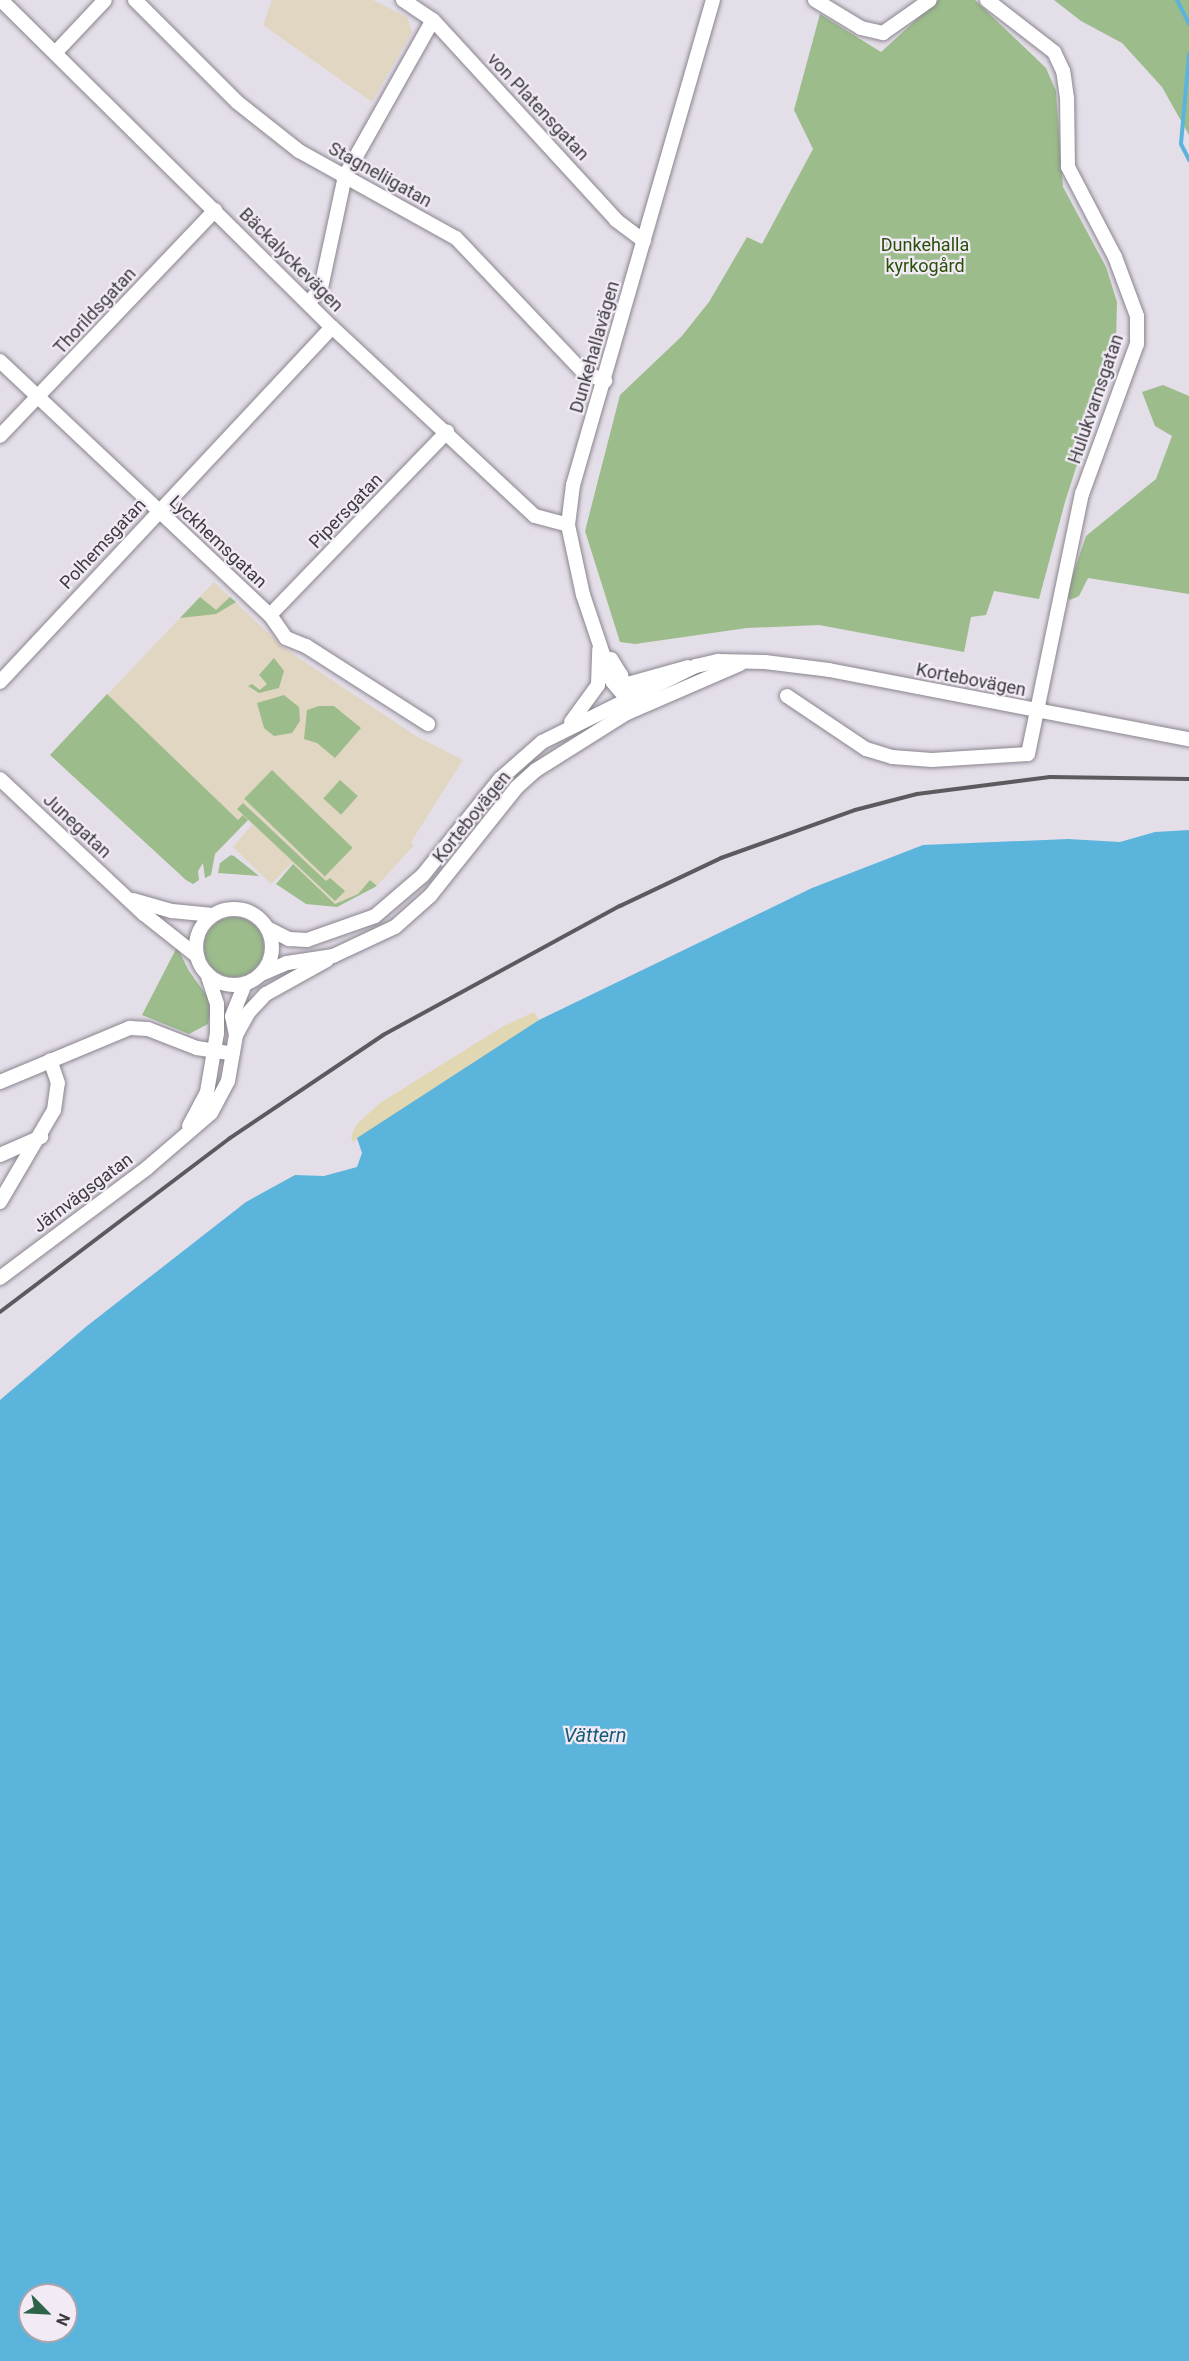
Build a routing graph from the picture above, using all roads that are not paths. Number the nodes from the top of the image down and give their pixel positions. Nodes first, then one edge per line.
1 (1, 0) edge
2 (105, 0) edge
3 (135, 0) edge
4 (404, 0) edge
5 (713, 0) edge
6 (930, 0) edge
7 (987, 0) edge
8 (823, 2) edge
9 (432, 20) junction
10 (56, 52) junction
11 (345, 176) junction
12 (215, 210) junction
13 (644, 241) junction
14 (309, 302) junction
15 (332, 327) junction
16 (0, 361) edge
17 (605, 381) junction
18 (38, 397) junction
19 (447, 432) junction
20 (0, 436) edge
21 (158, 511) junction
22 (568, 525) junction
23 (270, 615) junction
24 (600, 639) junction
25 (745, 662) junction
26 (0, 682) edge
27 (787, 696) dead end
28 (626, 699) junction
29 (1035, 711) junction
30 (428, 724) dead end
31 (567, 726) junction
32 (1189, 739) edge
33 (0, 779) edge
34 (131, 899) junction
35 (213, 915) junction
36 (267, 928) junction
37 (197, 956) junction
38 (333, 956) junction
39 (207, 974) junction
40 (261, 974) junction
41 (245, 984) junction
42 (236, 1035) junction
43 (214, 1051) junction
44 (233, 1054) junction
45 (50, 1060) junction
46 (0, 1082) edge
47 (185, 1133) junction
48 (41, 1137) junction
49 (0, 1155) edge
50 (0, 1202) edge
51 (0, 1278) edge

1 - 10 street, Bäckalyckevägen
2 - 10 street
3 - 11 street, Stagneliigatan
4 - 9 street, von Platensgatan
5 - 13 street, Dunkehallavägen
6 - 8 street
7 - 29 street, Hulukvarnsgatan
9 - 11 street
9 - 13 street, von Platensgatan
10 - 12 street, Bäckalyckevägen
11 - 14 street
11 - 17 street, Stagneliigatan
12 - 14 street, Bäckalyckevägen
12 - 18 street, Thorildsgatan
13 - 17 street, Dunkehallavägen
14 - 15 street, Bäckalyckevägen
15 - 19 street, Bäckalyckevägen
15 - 21 street, Polhemsgatan
16 - 18 street, Lyckhemsgatan
17 - 22 street, Dunkehallavägen
18 - 20 street, Thorildsgatan
18 - 21 street, Lyckhemsgatan
19 - 22 street, Bäckalyckevägen
19 - 23 street, Pipersgatan
21 - 23 street, Lyckhemsgatan
21 - 26 street, Polhemsgatan
22 - 24 street, Dunkehallavägen
23 - 30 street, Lyckhemsgatan
24 - 28 street, Dunkehallavägen
24 - 31 street
25 - 28 street, Kortebovägen
25 - 28 street, Kortebovägen
25 - 29 street, Kortebovägen
27 - 29 street, Hulukvarnsgatan
28 - 31 street, Kortebovägen
28 - 38 street, Kortebovägen
29 - 32 street, Kortebovägen
31 - 36 street, Kortebovägen
33 - 34 street, Junegatan
34 - 35 street, Junegatan
34 - 37 street, Junegatan
35 - 36 street
35 - 37 street
36 - 40 street
37 - 39 street
38 - 40 street, Kortebovägen
38 - 42 street
39 - 41 street
39 - 43 street, Järnvägsgatan
40 - 41 street
41 - 42 street, Järnvägsgatan
42 - 44 street, Järnvägsgatan
43 - 44 street
43 - 45 street
43 - 47 street, Järnvägsgatan
44 - 47 street, Järnvägsgatan
45 - 46 street
45 - 48 street
47 - 51 street, Järnvägsgatan
48 - 49 street
48 - 50 street

